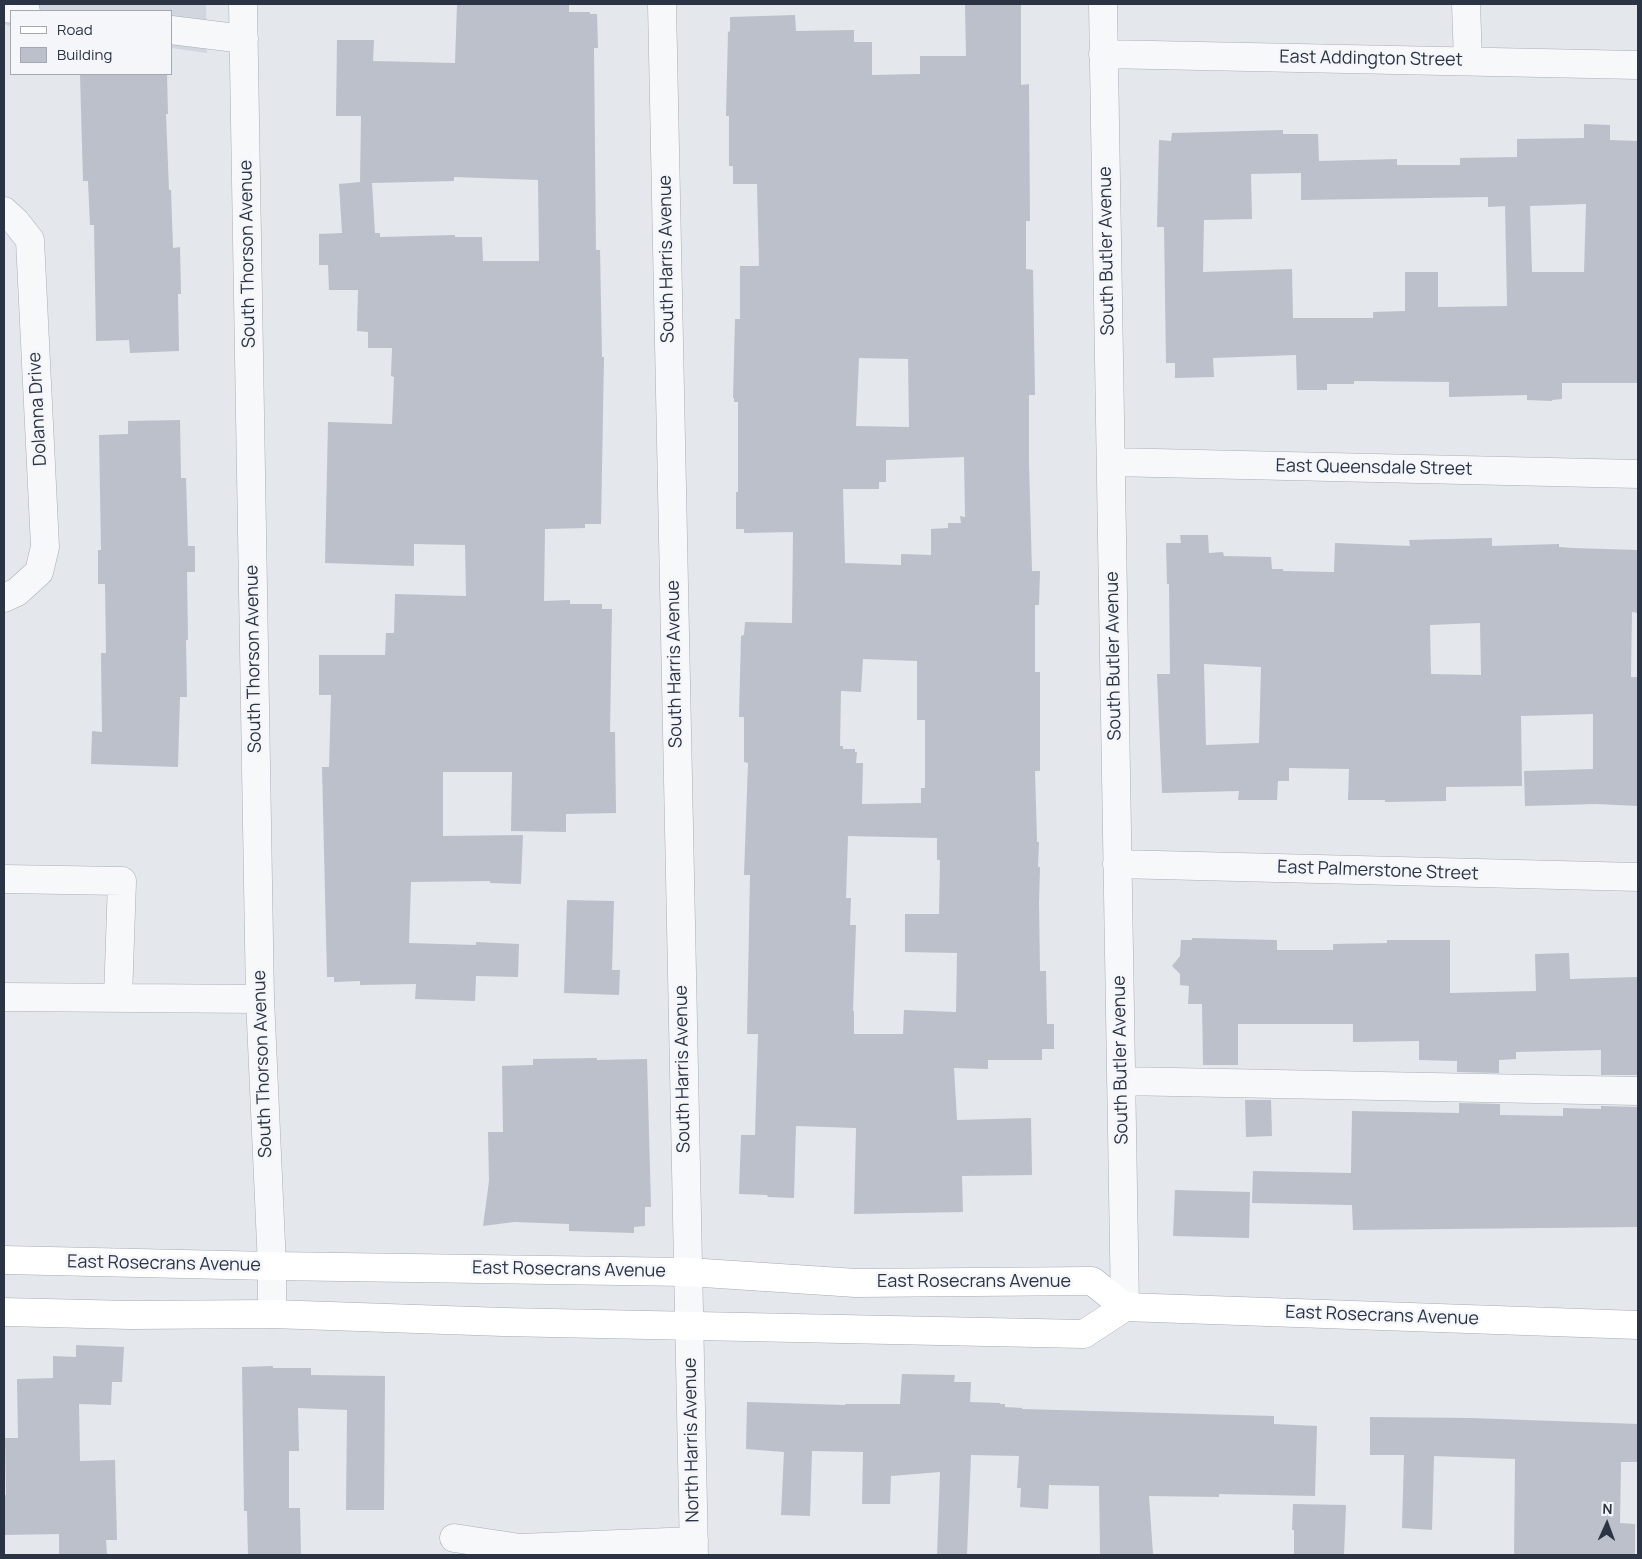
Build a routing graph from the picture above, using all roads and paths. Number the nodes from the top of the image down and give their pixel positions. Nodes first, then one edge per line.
1 (243, 4) edge
2 (662, 4) edge
3 (1103, 4) edge
4 (1466, 4) edge
5 (4, 8) edge
6 (19, 10) edge
7 (172, 30) edge
8 (244, 39) junction
9 (1104, 54) junction
10 (1468, 61) junction
11 (1638, 65) edge
12 (9, 216) edge
13 (1111, 462) junction
14 (1638, 474) edge
15 (10, 595) edge
16 (1117, 864) junction
17 (1638, 877) edge
18 (4, 879) edge
19 (4, 997) edge
20 (118, 998) junction
21 (260, 1000) junction
22 (1121, 1081) junction
23 (1638, 1091) edge
24 (4, 1260) edge
25 (272, 1266) junction
26 (688, 1272) junction
27 (1125, 1307) junction
28 (4, 1312) edge
29 (272, 1314) junction
30 (689, 1325) junction
31 (1638, 1325) edge
32 (454, 1538) dead end
33 (694, 1548) edge

1 - 8 street, South Thorson Avenue
2 - 26 street, South Harris Avenue
3 - 9 street, South Butler Avenue
4 - 10 street
5 - 6 street
7 - 8 street
8 - 21 street, South Thorson Avenue
9 - 10 street, East Addington Street
9 - 13 street, South Butler Avenue
10 - 11 street, East Addington Street
12 - 15 street, Dolanna Drive
13 - 14 street, East Queensdale Street
13 - 16 street, South Butler Avenue
16 - 17 street, East Palmerstone Street
16 - 22 street, South Butler Avenue
18 - 20 street
19 - 20 street
20 - 21 street
21 - 25 street, South Thorson Avenue
22 - 23 street
22 - 27 street, South Butler Avenue
24 - 25 main road, East Rosecrans Avenue
25 - 26 main road, East Rosecrans Avenue
25 - 29 street, South Thorson Avenue
26 - 27 main road, East Rosecrans Avenue
26 - 30 street, South Harris Avenue
27 - 30 main road
27 - 31 main road, East Rosecrans Avenue
28 - 29 main road
29 - 30 main road
30 - 33 street, North Harris Avenue
32 - 33 street

